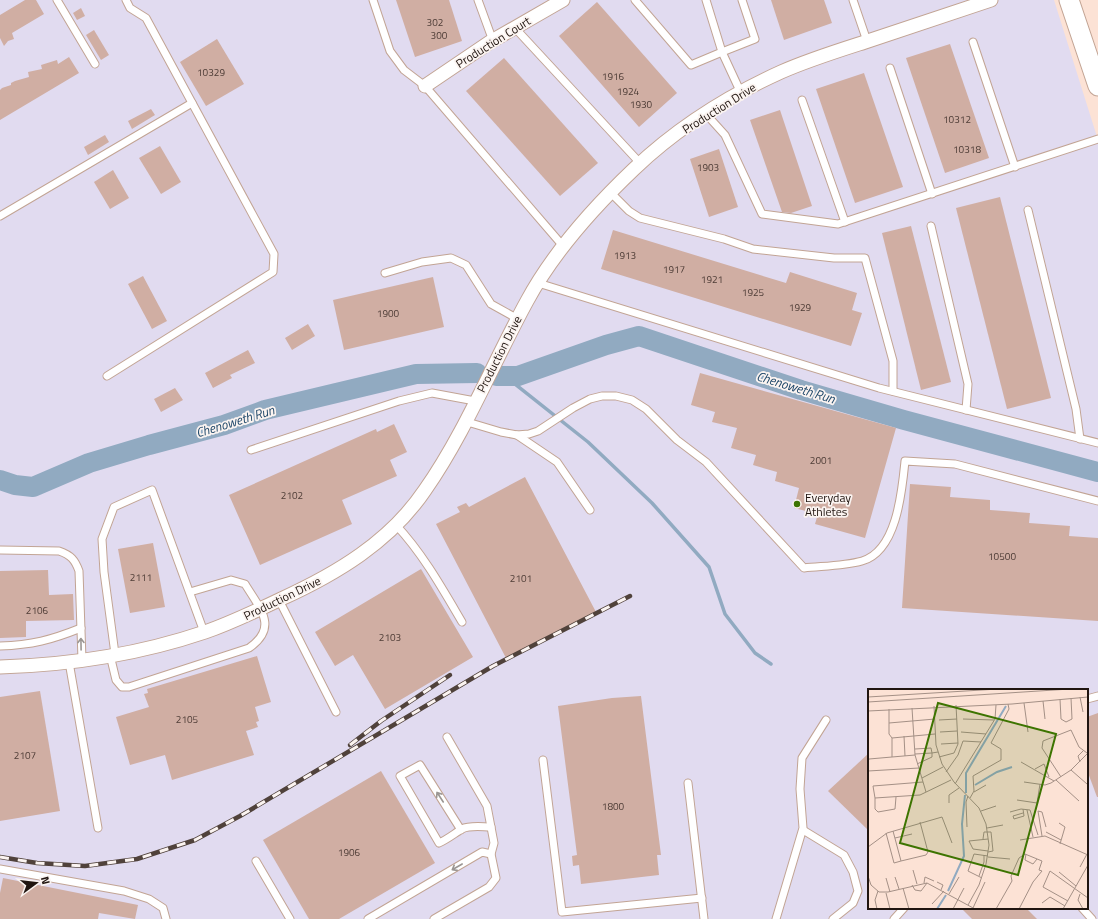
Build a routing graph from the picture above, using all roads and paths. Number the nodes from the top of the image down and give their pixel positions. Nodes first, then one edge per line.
1 (57, 0) edge
2 (126, 0) edge
3 (373, 0) edge
4 (478, 0) edge
5 (563, 0) edge
6 (635, 0) edge
7 (706, 0) edge
8 (742, 0) edge
9 (853, 0) edge
10 (991, 0) edge
11 (1069, 0) edge
12 (967, 4) edge
13 (515, 28) junction
14 (493, 41) junction
15 (867, 41) junction
16 (973, 42) dead end
17 (722, 52) junction
18 (94, 64) dead end
19 (890, 68) dead end
20 (425, 86) junction
21 (1098, 86) edge
22 (741, 93) junction
23 (802, 100) dead end
24 (192, 103) junction
25 (706, 114) junction
26 (1098, 139) edge
27 (640, 163) junction
28 (1015, 167) junction
29 (610, 192) junction
30 (932, 194) junction
31 (1028, 210) dead end
32 (0, 216) edge
33 (845, 222) junction
34 (932, 226) dead end
35 (563, 246) junction
36 (385, 273) dead end
37 (538, 283) junction
38 (518, 318) junction
39 (107, 376) dead end
40 (893, 391) junction
41 (474, 401) junction
42 (966, 410) junction
43 (464, 421) junction
44 (517, 435) junction
45 (1080, 439) junction
46 (1098, 443) edge
47 (251, 450) dead end
48 (1098, 501) edge
49 (590, 510) dead end
50 (396, 526) junction
51 (0, 550) edge
52 (190, 592) junction
53 (279, 600) junction
54 (260, 609) junction
55 (462, 622) dead end
56 (81, 628) junction
57 (204, 632) junction
58 (0, 646) edge
59 (113, 655) junction
60 (75, 661) junction
61 (0, 667) edge
62 (1098, 696) edge
63 (1088, 699) edge
64 (336, 712) dead end
65 (826, 720) dead end
66 (447, 737) dead end
67 (543, 760) dead end
68 (688, 783) dead end
69 (491, 827) junction
70 (98, 828) dead end
71 (461, 830) junction
72 (803, 830) junction
73 (491, 854) junction
74 (256, 861) dead end
75 (0, 869) edge
76 (702, 898) junction
77 (903, 909) edge
78 (1083, 909) edge
79 (166, 919) edge
80 (290, 919) edge
81 (368, 919) edge
82 (434, 919) edge
83 (704, 919) edge
84 (776, 919) edge
85 (833, 919) edge
86 (894, 919) edge
87 (1092, 919) edge

1 - 18 lane
2 - 24 lane
3 - 20 lane
4 - 14 lane
5 - 13 street, Production Court
6 - 17 lane
7 - 17 lane
8 - 17 lane
9 - 15 lane
10 - 12 street, Production Drive
11 - 21 street
12 - 15 street, Production Drive
13 - 14 street, Production Court
13 - 27 lane
14 - 20 street, Production Court
15 - 22 street, Production Drive
16 - 28 lane
17 - 22 lane
19 - 30 lane
20 - 35 lane
22 - 25 street, Production Drive
23 - 33 lane
24 - 32 lane
24 - 39 lane
25 - 27 street, Production Drive
25 - 33 lane
26 - 28 lane
27 - 29 street, Production Drive
28 - 30 lane
29 - 35 street, Production Drive
29 - 40 lane
30 - 33 lane
31 - 45 lane
34 - 42 lane
35 - 37 street, Production Drive
36 - 38 lane
37 - 38 street, Production Drive
37 - 40 lane
38 - 41 street, Production Drive
40 - 42 lane
41 - 43 street, Production Drive
41 - 47 lane
42 - 45 lane
43 - 44 lane
43 - 50 street, Production Drive
44 - 48 lane
44 - 49 lane
45 - 46 lane
50 - 53 street, Production Drive
50 - 55 lane
51 - 56 lane
52 - 54 lane
52 - 57 lane
52 - 59 lane
53 - 54 street, Production Drive
53 - 64 lane
54 - 57 street, Production Drive
54 - 59 lane
56 - 58 lane
60 -> 56 lane
57 - 59 street, Production Drive
59 - 60 street, Production Drive
60 - 61 street, Production Drive
60 - 70 lane
62 - 63 lane
65 - 72 lane
66 - 69 lane
67 - 76 lane
68 - 76 lane
69 - 71 lane
69 - 73 lane
71 -> 71 lane
72 - 84 lane
72 - 85 lane
73 -> 81 lane
73 - 82 lane
74 - 80 lane
75 - 79 lane
76 - 83 lane
77 - 86 lane
78 - 87 lane

